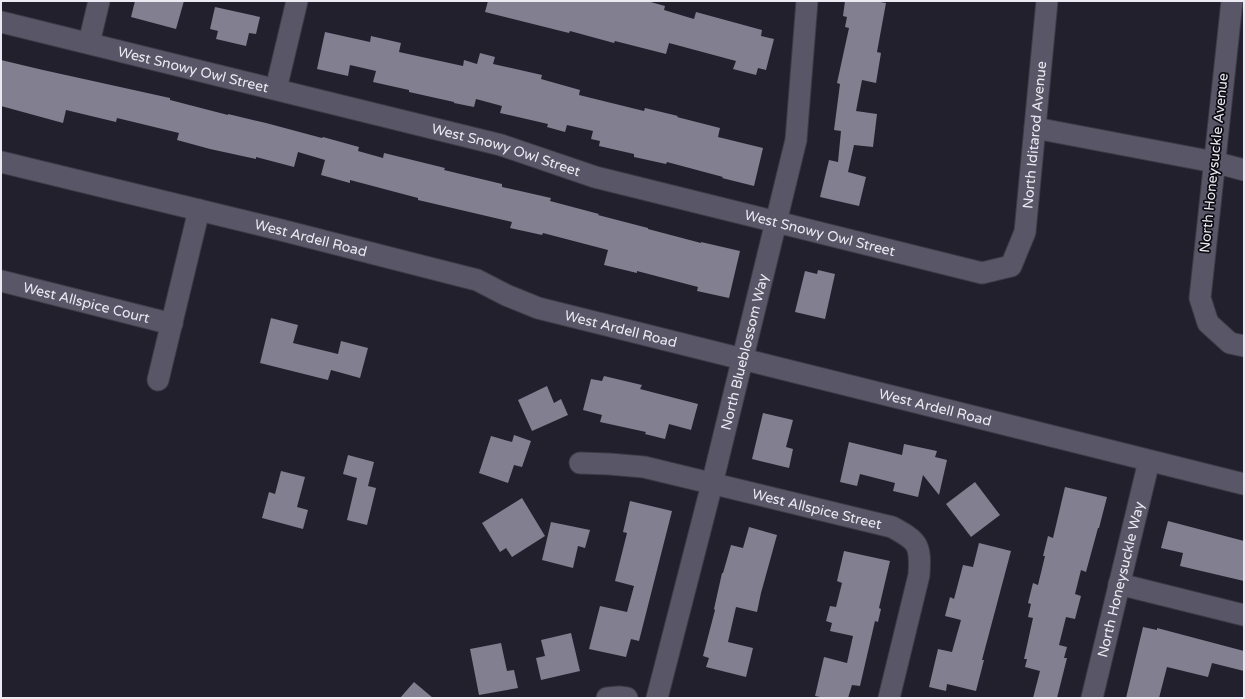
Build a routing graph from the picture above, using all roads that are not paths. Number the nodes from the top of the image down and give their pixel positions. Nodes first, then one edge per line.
1 (99, 1) edge
2 (297, 1) edge
3 (1047, 1) edge
4 (1232, 1) edge
5 (802, 2) edge
6 (1, 22) edge
7 (89, 43) junction
8 (276, 89) junction
9 (1035, 128) junction
10 (1, 162) edge
11 (1214, 162) junction
12 (1244, 170) edge
13 (199, 210) junction
14 (776, 221) junction
15 (1011, 266) joint
16 (1, 281) edge
17 (172, 324) junction
18 (1244, 346) edge
19 (743, 359) junction
20 (158, 380) dead end
21 (1149, 461) junction
22 (580, 463) dead end
23 (712, 484) junction
24 (1244, 484) edge
25 (1119, 584) junction
26 (1244, 615) edge
27 (607, 698) edge
28 (627, 698) edge
29 (657, 698) edge
30 (890, 698) edge
31 (1092, 698) edge

1 - 7 street
2 - 8 street
3 - 9 street, North Iditarod Avenue
4 - 11 street, North Honeysuckle Avenue
5 - 14 street, North Blueblossom Way
6 - 7 street, West Snowy Owl Street
7 - 8 street, West Snowy Owl Street
8 - 14 street, West Snowy Owl Street
9 - 11 street
9 - 15 street, North Iditarod Avenue
10 - 13 street, West Ardell Road
11 - 12 street
11 - 18 street, North Honeysuckle Avenue
13 - 17 street
13 - 19 street, West Ardell Road
14 - 15 street, West Snowy Owl Street
14 - 19 street, North Blueblossom Way
16 - 17 street, West Allspice Court
17 - 20 street
19 - 21 street, West Ardell Road
19 - 23 street, North Blueblossom Way
21 - 24 street, West Ardell Road
21 - 25 street, North Honeysuckle Way
22 - 23 street
23 - 29 street, North Blueblossom Way
23 - 30 street, West Allspice Street
25 - 26 street
25 - 31 street, North Honeysuckle Way
27 - 28 street

